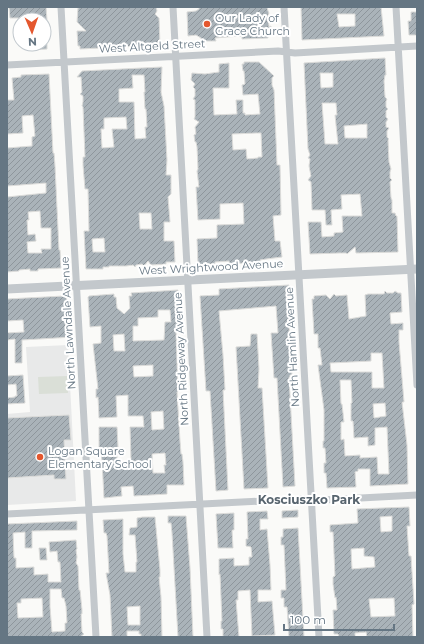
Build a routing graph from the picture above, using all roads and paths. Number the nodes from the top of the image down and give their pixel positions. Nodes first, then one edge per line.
1 (62, 7) edge
2 (172, 7) edge
3 (284, 7) edge
4 (396, 7) edge
5 (417, 46) edge
6 (398, 47) junction
7 (286, 52) junction
8 (175, 56) junction
9 (64, 62) junction
10 (7, 65) edge
11 (414, 269) edge
12 (299, 275) junction
13 (188, 280) junction
14 (77, 286) junction
15 (7, 289) edge
16 (417, 385) edge
17 (417, 495) edge
18 (312, 499) junction
19 (200, 504) junction
20 (89, 509) junction
21 (7, 514) edge
22 (96, 637) edge
23 (207, 637) edge
24 (319, 637) edge

1 - 9 street, North Lawndale Avenue
2 - 8 street, North Ridgeway Avenue
3 - 7 street, North Hamlin Avenue
4 - 6 street
5 - 6 street, West Altgeld Street
6 - 7 street, West Altgeld Street
6 - 11 street
7 - 8 street, West Altgeld Street
7 - 12 street, North Hamlin Avenue
8 - 9 street, West Altgeld Street
8 - 13 street, North Ridgeway Avenue
9 - 10 street, West Altgeld Street
9 - 14 street, North Lawndale Avenue
11 - 12 street, West Wrightwood Avenue
11 - 16 street
12 - 13 street, West Wrightwood Avenue
12 - 18 street, North Hamlin Avenue
13 - 14 street, West Wrightwood Avenue
13 - 19 street, North Ridgeway Avenue
14 - 15 street, West Wrightwood Avenue
14 - 20 street, North Lawndale Avenue
17 - 18 street
18 - 19 street
18 - 24 street, North Hamlin Avenue
19 - 20 street
19 - 23 street, North Ridgeway Avenue
20 - 21 street
20 - 22 street, North Lawndale Avenue

